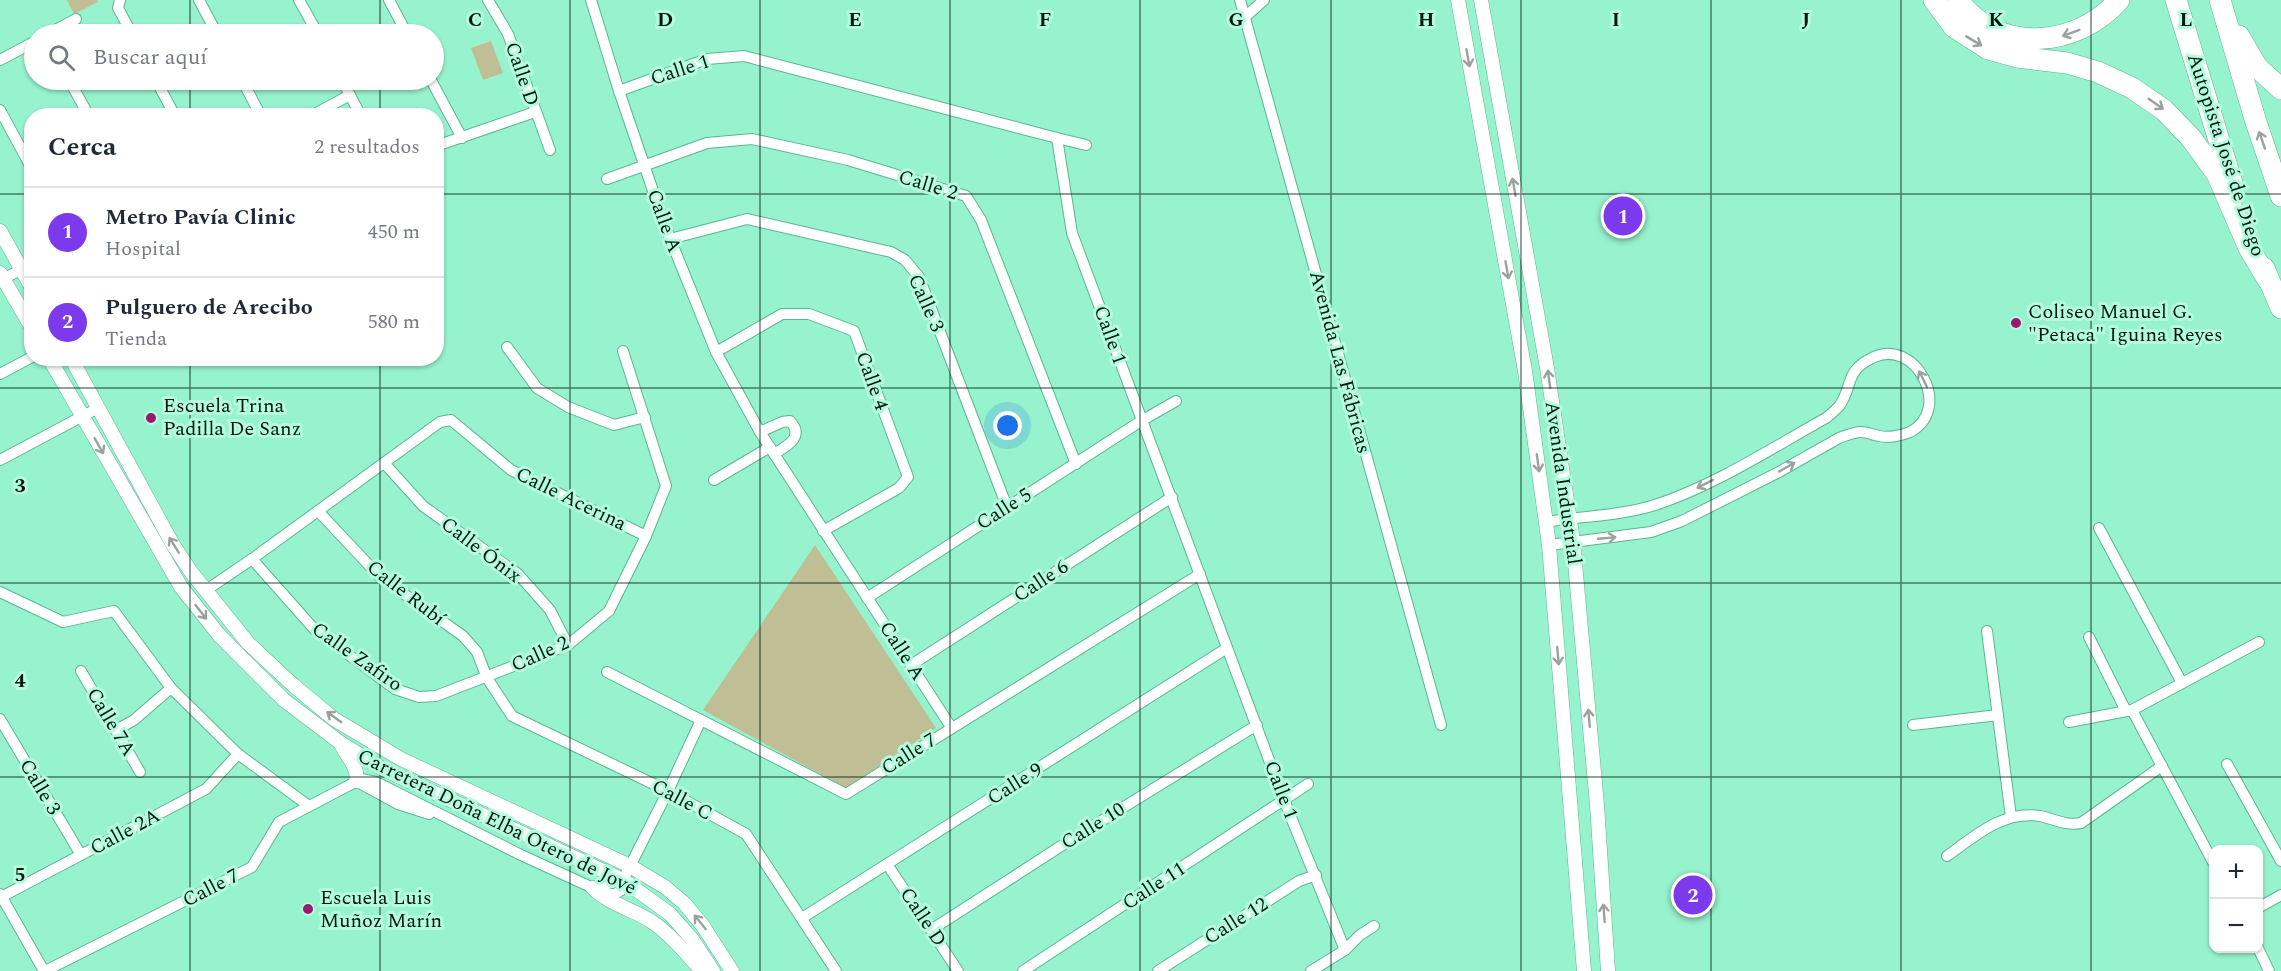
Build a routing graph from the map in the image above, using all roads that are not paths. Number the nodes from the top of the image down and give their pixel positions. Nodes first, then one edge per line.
1 (120, 0) edge
2 (199, 0) edge
3 (299, 0) edge
4 (389, 0) edge
5 (488, 0) edge
6 (591, 0) edge
7 (1240, 0) edge
8 (1264, 0) edge
9 (1458, 0) edge
10 (1480, 0) edge
11 (1934, 0) edge
12 (1958, 0) edge
13 (2119, 0) edge
14 (2176, 0) edge
15 (2220, 0) edge
16 (2225, 0) edge
17 (1245, 17) junction
18 (76, 19) dead end
19 (67, 24) edge
20 (127, 24) edge
21 (212, 24) edge
22 (312, 24) edge
23 (402, 24) edge
24 (24, 47) edge
25 (0, 60) edge
26 (2281, 89) edge
27 (75, 90) edge
28 (162, 90) edge
29 (247, 90) edge
30 (347, 90) edge
31 (436, 90) edge
32 (619, 91) junction
33 (350, 95) junction
34 (85, 108) edge
35 (172, 108) edge
36 (257, 108) edge
37 (326, 108) edge
38 (357, 108) edge
39 (0, 110) edge
40 (535, 112) junction
41 (462, 138) junction
42 (1057, 138) junction
43 (444, 144) edge
44 (1086, 145) dead end
45 (550, 150) dead end
46 (24, 154) edge
47 (645, 166) junction
48 (607, 179) dead end
49 (2281, 196) edge
50 (0, 231) edge
51 (670, 239) junction
52 (24, 264) edge
53 (24, 268) edge
54 (2, 276) edge
55 (2268, 280) junction
56 (2281, 308) edge
57 (24, 314) edge
58 (507, 347) dead end
59 (623, 351) dead end
60 (717, 352) junction
61 (24, 361) edge
62 (54, 366) edge
63 (75, 366) edge
64 (0, 374) edge
65 (1176, 401) dead end
66 (98, 408) junction
67 (82, 416) junction
68 (645, 417) junction
69 (1141, 421) junction
70 (760, 432) junction
71 (772, 451) junction
72 (0, 460) edge
73 (384, 463) junction
74 (1076, 464) junction
75 (714, 480) dead end
76 (1172, 497) junction
77 (1006, 507) junction
78 (318, 511) junction
79 (1569, 518) junction
80 (1546, 522) junction
81 (2098, 528) dead end
82 (823, 531) junction
83 (646, 536) junction
84 (1573, 541) junction
85 (1549, 545) junction
86 (252, 559) junction
87 (1200, 574) junction
88 (205, 591) junction
89 (0, 592) edge
90 (867, 598) junction
91 (1987, 631) dead end
92 (2089, 637) dead end
93 (2259, 642) dead end
94 (568, 645) junction
95 (1227, 648) junction
96 (912, 665) junction
97 (81, 671) dead end
98 (608, 672) dead end
99 (487, 678) junction
100 (2182, 683) junction
101 (171, 688) junction
102 (2129, 711) junction
103 (1998, 715) junction
104 (0, 720) edge
105 (701, 720) junction
106 (2069, 722) dead end
107 (1257, 725) junction
108 (1441, 725) dead end
109 (1912, 725) dead end
110 (951, 727) junction
111 (116, 730) junction
112 (342, 744) junction
113 (238, 754) junction
114 (2227, 764) dead end
115 (2162, 766) junction
116 (140, 772) dead end
117 (356, 781) junction
118 (1308, 784) dead end
119 (668, 791) junction
120 (1284, 800) junction
121 (1570, 805) junction
122 (1597, 805) junction
123 (309, 806) junction
124 (2011, 817) junction
125 (81, 855) junction
126 (2209, 855) edge
127 (1947, 856) dead end
128 (2281, 861) edge
129 (887, 864) junction
130 (630, 866) junction
131 (1316, 875) junction
132 (623, 880) junction
133 (593, 888) junction
134 (2281, 895) edge
135 (1, 896) edge
136 (2263, 906) edge
137 (802, 918) junction
138 (1374, 926) dead end
139 (931, 930) junction
140 (1345, 950) junction
141 (2260, 953) edge
142 (45, 971) edge
143 (702, 971) edge
144 (713, 971) edge
145 (732, 971) edge
146 (836, 971) edge
147 (958, 971) edge
148 (1023, 971) edge
149 (1158, 971) edge
150 (1311, 971) edge
151 (1584, 971) edge
152 (1608, 971) edge
153 (2269, 971) edge

1 - 20 street
2 - 21 street
3 - 22 street
4 - 23 street
5 - 40 street, Calle D
6 - 32 street, Calle A
7 - 17 street, Avenida Las Fábricas
8 - 17 street
9 -> 80 street, Avenida Industrial
79 -> 10 street, Avenida Industrial
11 -> 55 highway
13 -> 12 highway
14 - 55 highway, Autopista José de Diego
49 -> 15 highway, Autopista José de Diego
16 - 26 highway
17 - 108 street, Avenida Las Fábricas
18 - 19 street
24 - 25 street
27 - 34 street
28 - 35 street
29 - 36 street
30 - 33 street
31 - 41 street
32 - 42 street, Calle 1
32 - 47 street, Calle A
33 - 37 street
33 - 38 street
39 - 46 street
40 - 41 street
40 - 45 street, Calle D
41 - 43 street
42 - 44 street
42 - 69 street, Calle 1
47 - 48 street, Calle 2
47 - 51 street, Calle A
47 - 74 street, Calle 2
50 - 52 street
51 - 60 street, Calle A
51 - 77 street, Calle 3
53 - 54 street
54 - 57 street
55 - 56 highway, Autopista José de Diego
58 - 68 street
59 - 68 street
60 - 70 street, Calle A
60 - 82 street, Calle 4
61 - 64 street
62 - 67 street, Carretera Doña Elba Otero de Jové
63 - 66 street, Carretera Doña Elba Otero de Jové
65 - 69 street, Calle 5
66 - 67 street
88 -> 66 street, Carretera Doña Elba Otero de Jové
67 - 72 street
67 -> 112 street, Carretera Doña Elba Otero de Jové
68 - 83 street
69 - 74 street, Calle 5
69 - 76 street, Calle 1
70 - 71 street, Calle A
70 - 71 street
71 - 75 street
71 - 82 street, Calle A
73 - 78 street
73 - 83 street, Calle Acerina
73 - 94 street, Calle Ónix
74 - 77 street, Calle 5
76 - 87 street, Calle 1
76 - 96 street, Calle 6
77 - 90 street, Calle 5
78 - 86 street
78 - 99 street, Calle Rubí
79 - 80 street
79 - 84 street, Avenida Industrial
84 -> 79 street
80 - 85 street, Avenida Industrial
81 - 100 street
82 - 90 street, Calle A
83 - 94 street, Calle 2
84 - 85 street
122 -> 84 street, Avenida Industrial
85 -> 121 street, Avenida Industrial
86 - 88 street
86 - 99 street, Calle Zafiro
87 - 95 street, Calle 1
87 - 110 street, Calle 7
130 -> 88 street, Carretera Doña Elba Otero de Jové
89 - 101 street
90 - 96 street, Calle A
91 - 103 street
92 - 102 street
93 - 100 street
94 - 99 street, Calle 2
95 - 107 street, Calle 1
95 - 129 street, Calle 9
96 - 110 street, Calle A
97 - 111 street, Calle 7A
98 - 105 street, Calle 7
99 - 119 street, Calle C
100 - 102 street
101 - 111 street
101 - 113 street
102 - 106 street
102 - 115 street
103 - 109 street
103 - 124 street
104 - 125 street, Calle 3
105 - 110 street, Calle 7
105 - 119 street
107 - 120 street, Calle 1
107 - 139 street, Calle 10
111 - 116 street, Calle 7A
112 - 117 street
112 - 132 street, Carretera Doña Elba Otero de Jové
113 - 123 street
113 - 125 street, Calle 2A
114 - 128 street
115 - 124 street
115 - 126 street
117 - 123 street, Calle 7
117 - 133 street
118 - 120 street, Calle 11
119 - 130 street
119 - 137 street, Calle C
120 - 131 street, Calle 1
120 - 148 street, Calle 11
121 - 122 street
121 - 151 street, Avenida Industrial
152 -> 122 street, Avenida Industrial
123 - 142 street, Calle 7
124 - 127 street
125 - 135 street, Calle 2A
129 - 137 street, Calle 9
129 - 139 street, Calle D
130 - 132 street
145 -> 130 street, Carretera Doña Elba Otero de Jové
131 - 140 street, Calle 1
131 - 149 street, Calle 12
132 - 133 street
132 - 144 street, Carretera Doña Elba Otero de Jové
133 - 143 street
134 - 136 street
135 - 142 street
137 - 146 street, Calle C
138 - 140 street
139 - 147 street, Calle D
140 - 150 street
141 - 153 street

